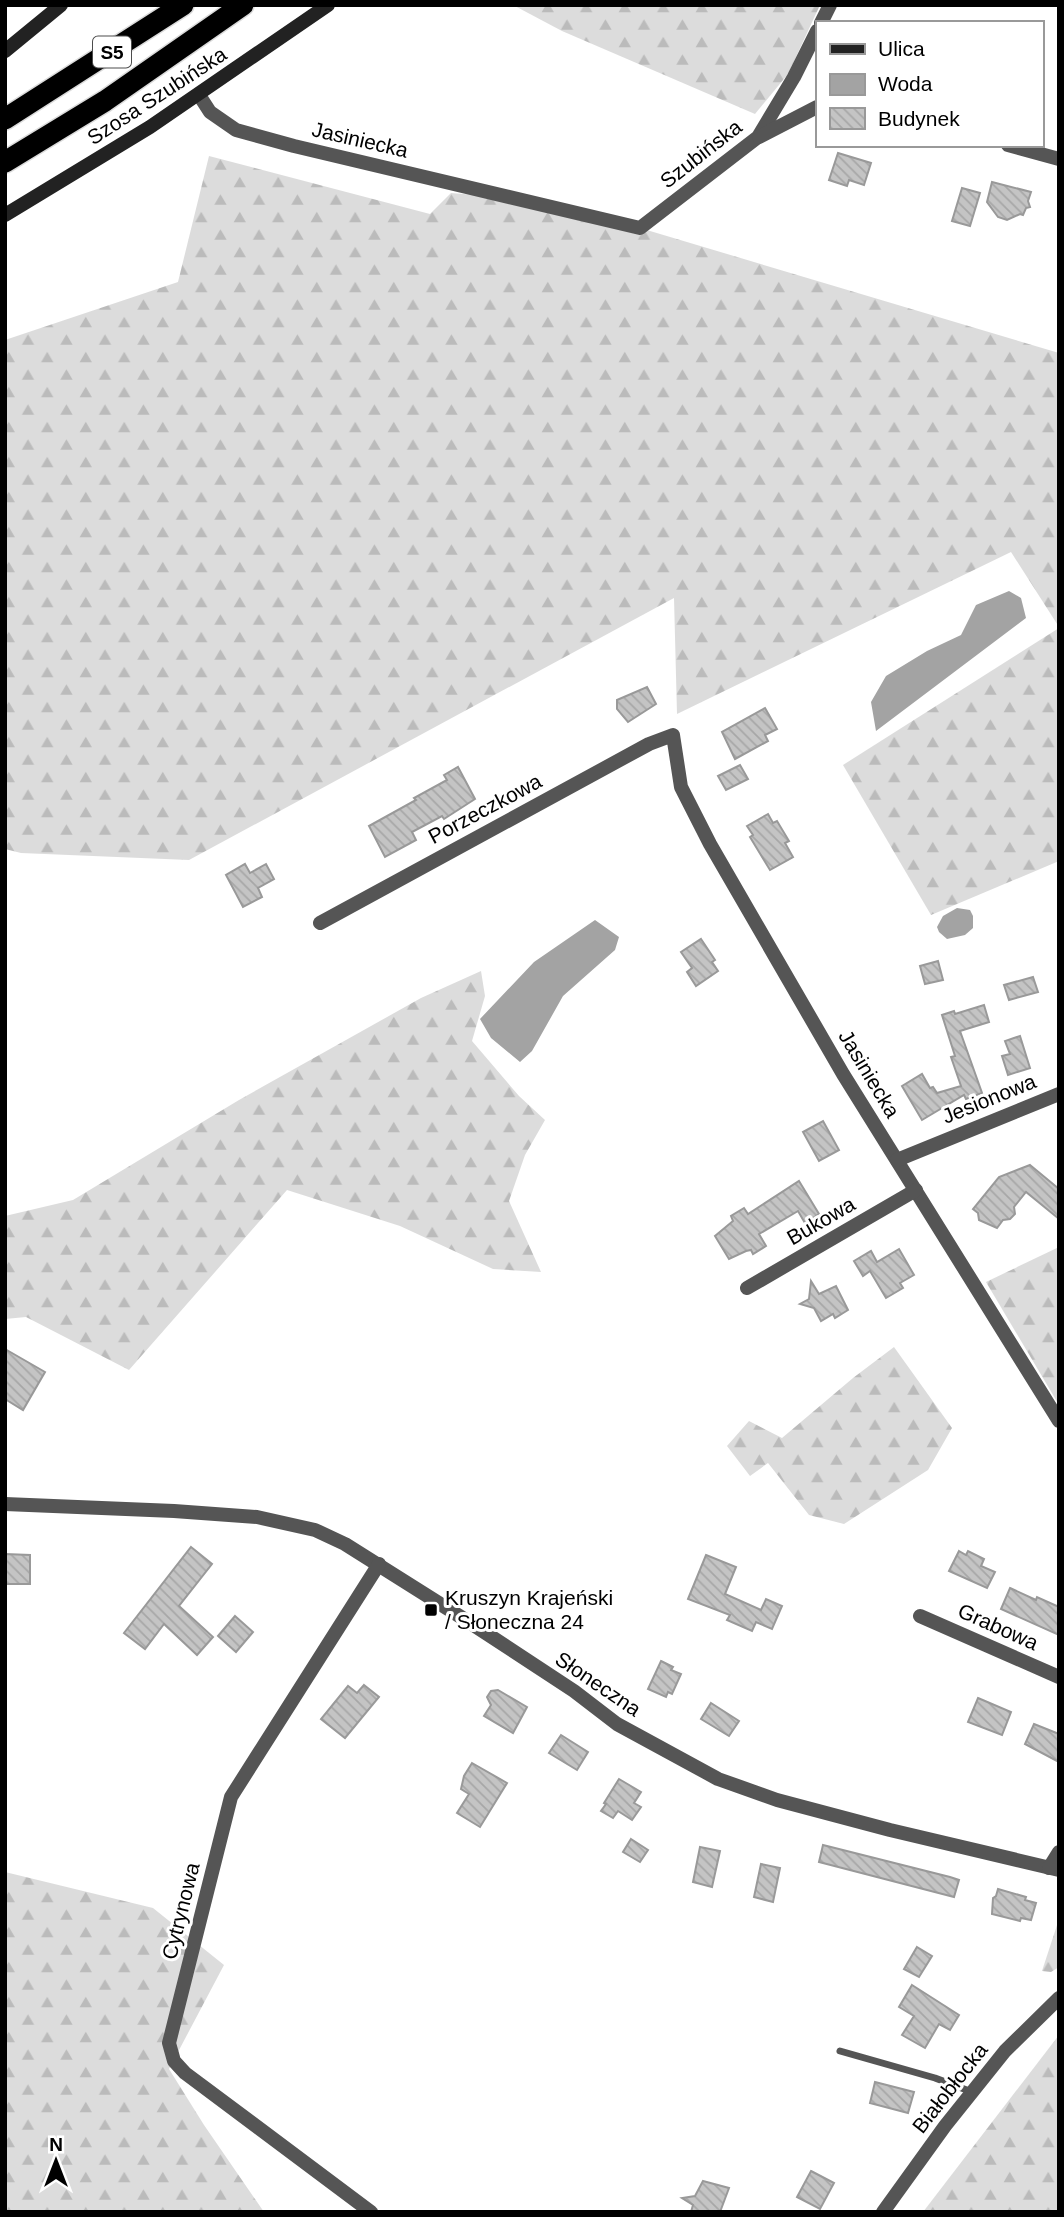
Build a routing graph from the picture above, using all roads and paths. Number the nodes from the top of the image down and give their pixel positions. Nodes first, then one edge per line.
1 (61, 5) edge
2 (183, 5) edge
3 (243, 5) edge
4 (328, 5) edge
5 (830, 5) edge
6 (822, 21) edge
7 (816, 33) edge
8 (5, 51) edge
9 (199, 95) junction
10 (816, 108) edge
11 (5, 119) edge
12 (758, 137) junction
13 (1015, 147) edge
14 (1059, 159) edge
15 (5, 162) edge
16 (5, 215) edge
17 (640, 228) joint
18 (673, 735) joint
19 (320, 923) dead end
20 (1059, 1094) edge
21 (897, 1160) junction
22 (916, 1190) junction
23 (747, 1288) dead end
24 (1059, 1421) edge
25 (5, 1504) edge
26 (379, 1564) junction
27 (920, 1616) dead end
28 (1059, 1677) edge
29 (1059, 1852) edge
30 (1054, 1869) edge
31 (1059, 1998) edge
32 (840, 2051) dead end
33 (972, 2092) junction
34 (371, 2212) edge
35 (883, 2212) edge

1 - 8 street
2 - 11 highway, S5
3 - 15 highway, S5
4 - 9 street, Szosa Szubińska
5 - 6 street
7 - 12 street, Szubińska
9 - 16 street, Szosa Szubińska
9 - 17 street, Jasiniecka
10 - 12 street
12 - 17 street, Szubińska
13 - 14 street
18 - 19 street, Porzeczkowa
18 - 21 street, Jasiniecka
20 - 21 street, Jesionowa
21 - 22 street, Jasiniecka
22 - 23 street, Bukowa
22 - 24 street, Jasiniecka
25 - 26 street, Słoneczna
26 - 30 street, Słoneczna
26 - 34 street, Cytrynowa
27 - 28 street, Grabowa
29 - 30 street
31 - 33 street, Białobłocka
32 - 33 lane
33 - 35 street, Białobłocka

